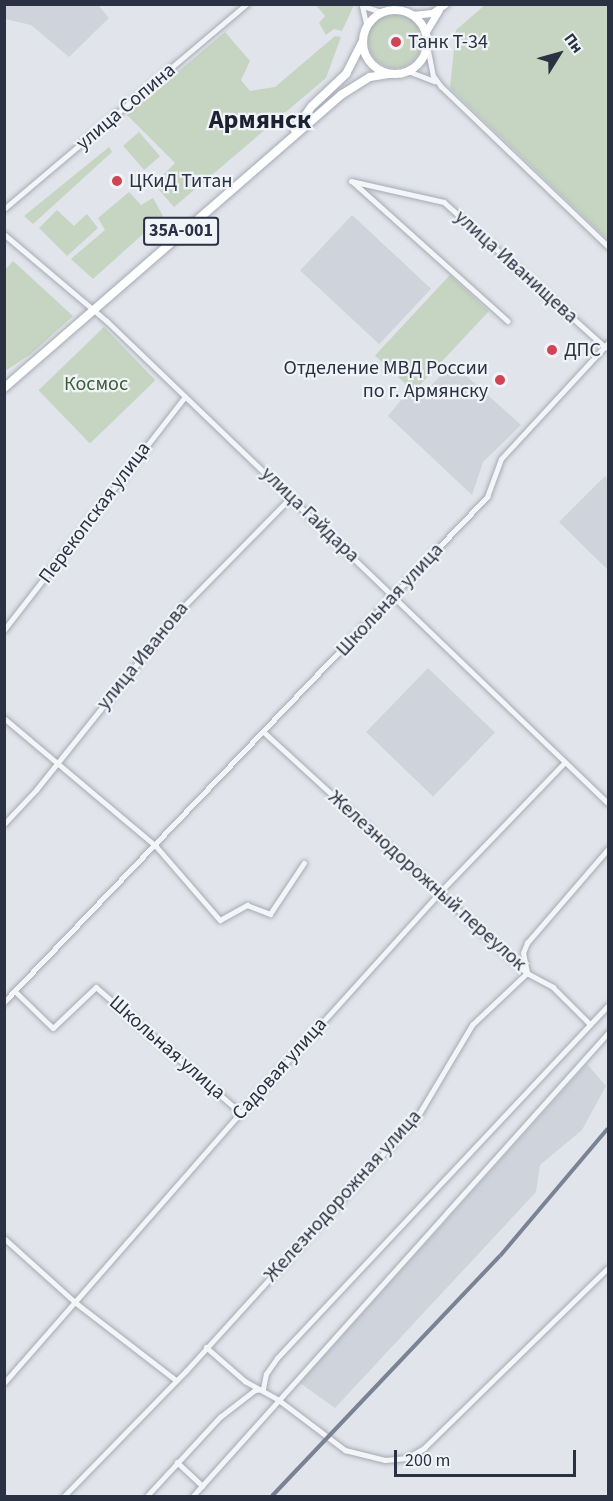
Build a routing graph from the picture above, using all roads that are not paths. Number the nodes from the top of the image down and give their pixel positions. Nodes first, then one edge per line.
1 (247, 4) edge
2 (403, 4) edge
3 (362, 5) edge
4 (443, 6) edge
5 (386, 9) edge
6 (410, 14) junction
7 (367, 26) junction
8 (425, 33) junction
9 (362, 42) junction
10 (427, 43) junction
11 (408, 71) junction
12 (390, 74) junction
13 (441, 86) junction
14 (287, 140) junction
15 (4, 209) edge
16 (4, 234) edge
17 (609, 246) edge
18 (94, 309) junction
19 (508, 321) dead end
20 (607, 345) edge
21 (4, 388) edge
22 (185, 397) junction
23 (291, 497) junction
24 (393, 595) junction
25 (4, 630) edge
26 (4, 718) edge
27 (265, 733) junction
28 (57, 761) junction
29 (565, 762) junction
30 (609, 803) edge
31 (4, 824) edge
32 (156, 846) junction
33 (609, 849) edge
34 (304, 863) dead end
35 (440, 892) junction
36 (527, 973) junction
37 (15, 991) junction
38 (4, 1002) edge
39 (609, 1006) edge
40 (590, 1024) junction
41 (609, 1033) edge
42 (241, 1113) junction
43 (4, 1238) edge
44 (609, 1268) edge
45 (75, 1302) junction
46 (206, 1347) junction
47 (176, 1380) junction
48 (4, 1383) edge
49 (263, 1389) junction
50 (279, 1400) junction
51 (177, 1462) junction
52 (203, 1486) junction
53 (64, 1497) edge
54 (147, 1497) edge
55 (193, 1497) edge

1 - 15 street, улица Сопина
2 - 6 highway
3 - 5 street
3 - 7 street
4 - 6 main road
4 - 8 main road
5 - 6 highway
5 - 7 highway, 35А-001
6 - 8 highway
7 - 9 highway, 35А-001
8 - 10 highway
9 - 12 highway
9 - 14 highway, 35А-001
10 - 11 highway
10 - 13 street
11 - 12 highway, 35А-001
11 - 13 street
12 - 14 highway, 35А-001
13 - 17 street
14 - 18 highway, 35А-001
16 - 18 street, улица Гайдара
18 - 21 highway, 35А-001
18 - 22 street, улица Гайдара
19 - 20 street, улица Иванищева
20 - 24 street, Школьная улица
22 - 23 street, улица Гайдара
22 - 25 street, Перекопская улица
23 - 24 street, улица Гайдара
23 - 28 street, улица Иванова
24 - 27 street, Школьная улица
24 - 29 street, улица Гайдара
26 - 28 street
27 - 32 street, Школьная улица
27 - 35 street, Железнодорожный переулок
28 - 31 street, улица Иванова
28 - 32 street
29 - 30 street, улица Гайдара
29 - 35 street, Садовая улица
32 - 34 street
32 - 37 street, Школьная улица
33 - 36 street
35 - 36 street, Железнодорожный переулок
35 - 42 street, Садовая улица
36 - 40 street, Железнодорожный переулок
36 - 46 street, Железнодорожная улица
37 - 38 street, Школьная улица
37 - 42 street, Школьная улица
39 - 40 street
40 - 49 street
41 - 50 street
42 - 45 street, Садовая улица
43 - 45 street
44 - 50 street
45 - 47 street
45 - 48 street, Садовая улица
46 - 47 street, Железнодорожная улица
46 - 49 street
47 - 53 street, Железнодорожная улица
49 - 50 street
49 - 51 street
50 - 52 street
51 - 52 street
51 - 54 street
52 - 55 street

